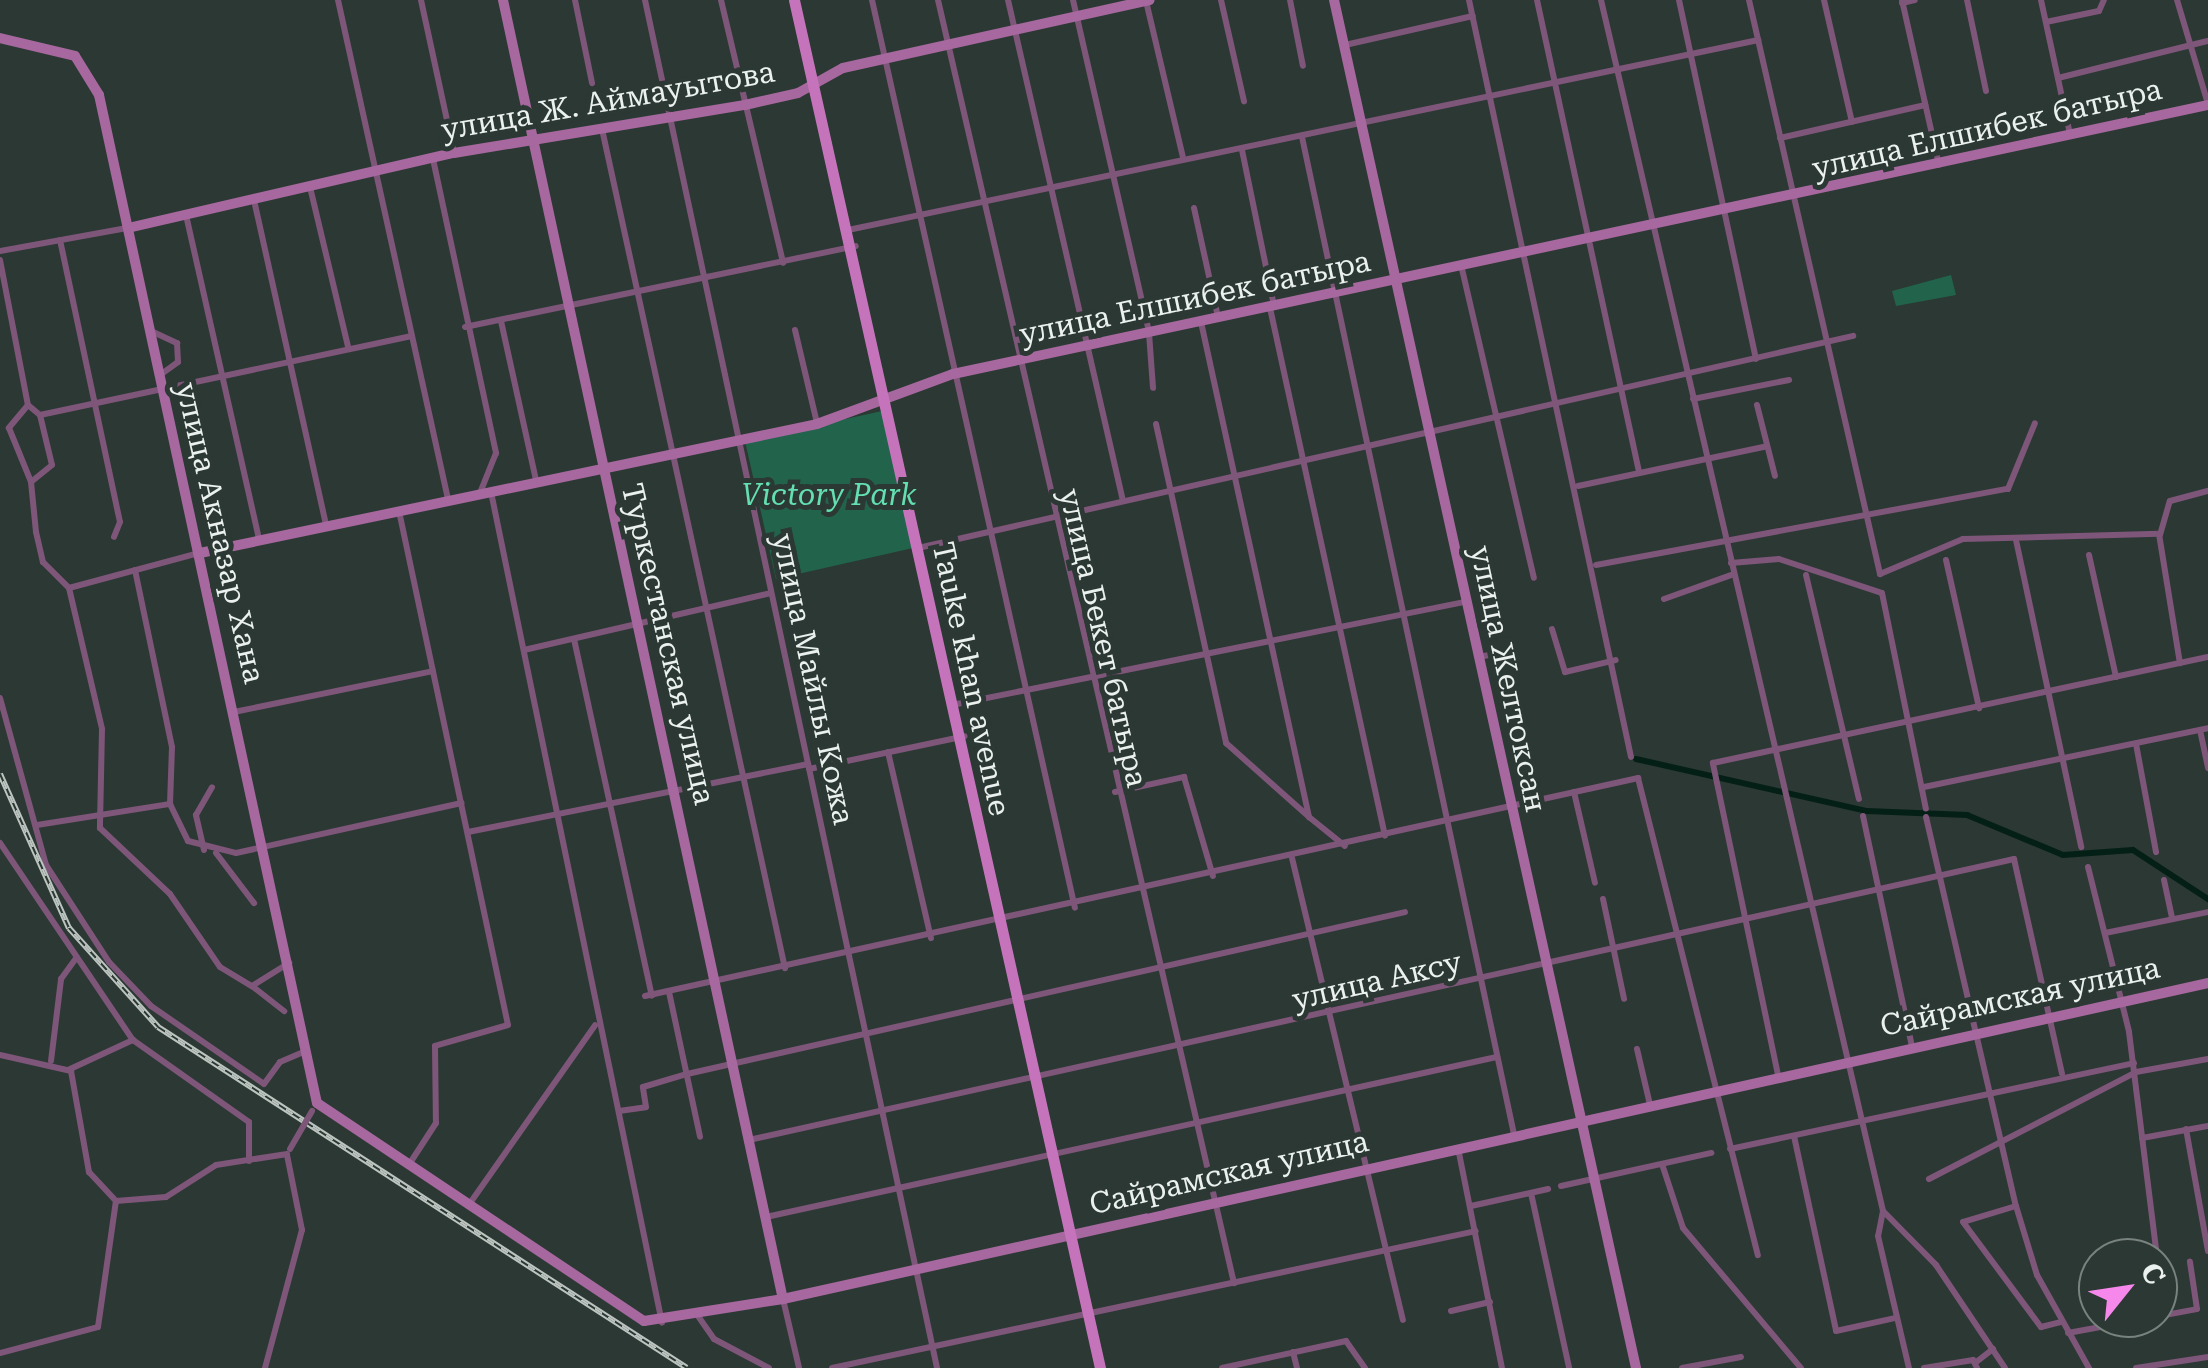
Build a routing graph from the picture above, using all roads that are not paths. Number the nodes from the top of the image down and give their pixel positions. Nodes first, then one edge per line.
1 (338, 0) edge
2 (422, 0) edge
3 (503, 0) edge
4 (575, 0) edge
5 (645, 0) edge
6 (721, 0) edge
7 (797, 0) edge
8 (872, 0) edge
9 (938, 0) edge
10 (1008, 0) edge
11 (1072, 0) edge
12 (1221, 0) edge
13 (1290, 0) edge
14 (1334, 0) edge
15 (1470, 0) edge
16 (1537, 0) edge
17 (1601, 0) edge
18 (1679, 0) edge
19 (1749, 0) edge
20 (1824, 0) edge
21 (1915, 0) edge
22 (1967, 0) edge
23 (2041, 0) edge
24 (2104, 0) edge
25 (2176, 0) edge
26 (1141, 1) edge
27 (1902, 2) edge
28 (1076, 16) junction
29 (1472, 16) junction
30 (2046, 22) junction
31 (1014, 29) junction
32 (0, 38) edge
33 (1758, 40) junction
34 (2208, 41) edge
35 (948, 44) junction
36 (1344, 45) junction
37 (2185, 46) junction
38 (1692, 52) junction
39 (884, 58) junction
40 (1303, 66) dead end
41 (1614, 67) junction
42 (2058, 78) junction
43 (1554, 81) junction
44 (592, 83) dead end
45 (816, 84) junction
46 (1986, 91) dead end
47 (1492, 96) junction
48 (1244, 101) dead end
49 (2208, 104) edge
50 (1926, 105) junction
51 (746, 106) junction
52 (672, 118) junction
53 (1852, 122) junction
54 (1360, 123) junction
55 (602, 130) junction
56 (2070, 136) junction
57 (1302, 138) junction
58 (1780, 138) junction
59 (536, 140) junction
60 (1242, 150) junction
61 (454, 153) junction
62 (433, 158) junction
63 (1183, 158) junction
64 (1939, 165) junction
65 (374, 171) junction
66 (1114, 176) junction
67 (310, 187) junction
68 (1051, 188) junction
69 (253, 198) junction
70 (1793, 198) junction
71 (983, 202) junction
72 (1194, 208) dead end
73 (1726, 213) junction
74 (186, 214) junction
75 (919, 214) junction
76 (128, 228) junction
77 (1656, 229) junction
78 (850, 230) junction
79 (60, 240) junction
80 (1592, 242) junction
81 (854, 247) junction
82 (0, 251) edge
83 (1529, 256) junction
84 (0, 260) edge
85 (783, 263) junction
86 (1462, 269) junction
87 (705, 282) junction
88 (1395, 282) junction
89 (1331, 295) junction
90 (636, 296) junction
91 (1272, 307) junction
92 (570, 308) junction
93 (1218, 319) junction
94 (501, 321) junction
95 (1202, 322) junction
96 (465, 327) junction
97 (795, 330) dead end
98 (149, 331) junction
99 (1149, 333) junction
100 (412, 336) junction
101 (1853, 336) dead end
102 (1826, 343) junction
103 (1087, 346) junction
104 (348, 347) junction
105 (288, 358) junction
106 (1756, 359) junction
107 (1016, 361) junction
108 (224, 372) junction
109 (954, 374) junction
110 (1687, 375) junction
111 (1789, 380) dead end
112 (160, 381) junction
113 (1153, 388) dead end
114 (1624, 388) junction
115 (1693, 399) junction
116 (888, 400) junction
117 (94, 402) junction
118 (1560, 402) junction
119 (28, 405) junction
120 (1757, 405) dead end
121 (40, 414) junction
122 (1498, 416) junction
123 (2035, 423) dead end
124 (817, 424) junction
125 (1156, 424) dead end
126 (1428, 432) junction
127 (739, 439) junction
128 (1768, 446) junction
129 (1363, 448) junction
130 (674, 452) junction
131 (1707, 456) junction
132 (1303, 461) junction
133 (602, 467) junction
134 (1639, 470) junction
135 (1776, 476) dead end
136 (1235, 477) junction
137 (536, 480) junction
138 (31, 482) junction
139 (1578, 486) junction
140 (1170, 491) junction
141 (2208, 491) edge
142 (486, 492) junction
143 (448, 499) junction
144 (1123, 501) junction
145 (399, 510) junction
146 (1863, 513) junction
147 (1052, 516) junction
148 (326, 526) junction
149 (989, 531) junction
150 (2160, 535) junction
151 (114, 537) dead end
152 (1725, 537) junction
153 (259, 540) junction
154 (2016, 540) junction
155 (921, 547) junction
156 (200, 554) junction
157 (2089, 555) dead end
158 (1946, 560) dead end
159 (1731, 563) junction
160 (1596, 565) junction
161 (135, 570) junction
162 (1734, 574) junction
163 (1806, 575) junction
164 (1534, 578) dead end
165 (69, 588) junction
166 (771, 594) junction
167 (1664, 598) dead end
168 (1464, 602) junction
169 (708, 610) junction
170 (1402, 615) junction
171 (638, 625) junction
172 (1338, 628) junction
173 (1552, 629) dead end
174 (574, 639) junction
175 (1270, 642) junction
176 (524, 650) junction
177 (1513, 651) dead end
178 (1204, 655) junction
179 (2208, 656) edge
180 (1477, 658) junction
181 (1616, 660) junction
182 (2180, 663) junction
183 (434, 671) junction
184 (1088, 676) junction
185 (2116, 677) junction
186 (1027, 691) junction
187 (2048, 692) junction
188 (0, 698) edge
189 (955, 705) junction
190 (1980, 708) junction
191 (234, 712) junction
192 (1911, 723) junction
193 (2204, 729) edge
194 (1844, 736) junction
195 (962, 737) junction
196 (2136, 744) junction
197 (1775, 750) junction
198 (888, 752) junction
199 (1632, 758) dead end
200 (2064, 759) junction
201 (808, 766) junction
202 (2208, 768) edge
203 (741, 778) junction
204 (212, 787) dead end
205 (1924, 787) junction
206 (676, 791) junction
207 (1115, 792) junction
208 (1574, 792) junction
209 (1859, 799) dead end
210 (462, 803) junction
211 (612, 803) junction
212 (170, 804) junction
213 (1510, 808) junction
214 (98, 811) junction
215 (557, 813) junction
216 (1863, 816) dead end
217 (1308, 817) junction
218 (1447, 822) junction
219 (36, 825) junction
220 (468, 832) junction
221 (1385, 836) junction
222 (0, 842) edge
223 (262, 846) junction
224 (1345, 846) junction
225 (2082, 847) dead end
226 (204, 851) junction
227 (2156, 852) dead end
228 (216, 853) junction
229 (1292, 858) junction
230 (2088, 867) dead end
231 (1213, 876) junction
232 (1940, 876) junction
233 (2164, 880) dead end
234 (1595, 883) dead end
235 (1879, 890) junction
236 (1138, 893) junction
237 (1603, 898) dead end
238 (254, 903) dead end
239 (1809, 904) junction
240 (1075, 908) junction
241 (1405, 912) dead end
242 (2208, 912) edge
243 (2172, 919) junction
244 (1744, 920) junction
245 (1002, 922) junction
246 (2105, 933) junction
247 (1678, 934) junction
248 (1309, 936) junction
249 (931, 938) junction
250 (1613, 949) junction
251 (848, 956) junction
252 (75, 960) junction
253 (290, 962) junction
254 (1544, 964) junction
255 (785, 968) junction
256 (1159, 972) junction
257 (1481, 980) junction
258 (716, 982) junction
259 (2208, 983) edge
260 (252, 986) junction
261 (670, 992) junction
262 (1624, 1000) dead end
263 (1020, 1002) junction
264 (2123, 1002) junction
265 (284, 1012) dead end
266 (1329, 1016) junction
267 (2047, 1018) junction
268 (596, 1024) junction
269 (1976, 1032) junction
270 (865, 1035) junction
271 (133, 1040) junction
272 (1912, 1046) junction
273 (309, 1049) junction
274 (1637, 1049) dead end
275 (1178, 1050) junction
276 (0, 1055) edge
277 (1497, 1057) junction
278 (2208, 1059) edge
279 (1844, 1060) junction
280 (51, 1061) junction
281 (734, 1063) junction
282 (2135, 1067) junction
283 (68, 1070) junction
284 (687, 1074) junction
285 (2062, 1074) junction
286 (1778, 1075) junction
287 (1037, 1081) junction
288 (1352, 1089) junction
289 (1714, 1091) junction
290 (1990, 1091) junction
291 (1650, 1105) junction
292 (314, 1107) junction
293 (618, 1112) junction
294 (882, 1113) junction
295 (1580, 1120) junction
296 (1858, 1120) junction
297 (1196, 1126) junction
298 (2208, 1126) edge
299 (2186, 1129) junction
300 (1514, 1134) junction
301 (1794, 1136) junction
302 (700, 1137) dead end
303 (2002, 1138) junction
304 (2142, 1138) junction
305 (749, 1140) junction
306 (1458, 1147) junction
307 (1730, 1149) junction
308 (288, 1152) junction
309 (1711, 1153) dead end
310 (1055, 1158) junction
311 (249, 1160) junction
312 (1662, 1164) junction
313 (408, 1166) junction
314 (1370, 1166) junction
315 (1594, 1179) junction
316 (1929, 1179) dead end
317 (1561, 1186) dead end
318 (1548, 1189) dead end
319 (899, 1190) junction
320 (1531, 1193) junction
321 (116, 1201) junction
322 (1215, 1202) junction
323 (468, 1206) junction
324 (1471, 1206) junction
325 (2016, 1206) junction
326 (1883, 1211) junction
327 (766, 1216) junction
328 (1476, 1231) junction
329 (1072, 1234) junction
330 (2154, 1238) edge
331 (1388, 1248) junction
332 (2208, 1250) edge
333 (1758, 1255) dead end
334 (2190, 1262) dead end
335 (916, 1269) junction
336 (1234, 1283) junction
337 (783, 1298) junction
338 (1490, 1302) junction
339 (1451, 1310) dead end
340 (1090, 1314) junction
341 (698, 1316) junction
342 (1895, 1318) junction
343 (1404, 1320) dead end
344 (2061, 1322) junction
345 (662, 1324) junction
346 (2068, 1334) junction
347 (1993, 1349) junction
348 (934, 1352) junction
349 (1293, 1352) junction
350 (0, 1353) edge
351 (1741, 1356) dead end
352 (2208, 1357) edge
353 (1975, 1364) edge
354 (265, 1368) edge
355 (769, 1368) edge
356 (800, 1368) edge
357 (832, 1368) edge
358 (937, 1368) edge
359 (1102, 1368) edge
360 (1222, 1368) edge
361 (1296, 1368) edge
362 (1365, 1368) edge
363 (1502, 1368) edge
364 (1569, 1368) edge
365 (1636, 1368) edge
366 (1682, 1368) edge
367 (1801, 1368) edge
368 (1909, 1368) edge
369 (1924, 1368) edge
370 (2005, 1368) edge
371 (2089, 1368) edge
372 (2136, 1368) edge

1 - 65 street
2 - 61 street
3 - 59 main road, Туркестанская улица
4 - 44 street
5 - 52 street, улица Майлы Кожа
6 - 51 street
7 - 45 main road, Tauke khan avenue
8 - 39 street
9 - 35 street, улица Бекет батыра
10 - 31 street
11 - 28 street
12 - 48 street
13 - 40 street
14 - 36 main road, улица Желтоксан
15 - 29 street
16 - 43 street
17 - 41 street
18 - 38 street
19 - 33 street
20 - 53 street
21 - 27 street
22 - 46 street
23 - 30 street
24 - 30 street
25 - 37 street
26 - 28 main road, улица Ж. Аймауытова
26 - 63 street
27 - 50 street
28 - 31 main road, улица Ж. Аймауытова
28 - 66 street
29 - 36 street
29 - 47 street
30 - 42 street
31 - 35 main road, улица Ж. Аймауытова
31 - 68 street
32 - 76 main road, улица Акназар Хана
33 - 38 street
33 - 58 street
34 - 37 street
35 - 39 main road, улица Ж. Аймауытова
35 - 71 street, улица Бекет батыра
36 - 54 main road, улица Желтоксан
37 - 42 street
37 - 49 street
38 - 41 street
38 - 73 street
39 - 45 main road, улица Ж. Аймауытова
39 - 75 street
41 - 43 street
41 - 77 street
42 - 56 street
43 - 47 street
43 - 80 street
45 - 51 main road, улица Ж. Аймауытова
45 - 78 main road, Tauke khan avenue
47 - 54 street
47 - 83 street
49 - 56 main road, улица Елшибек батыра
50 - 53 street
50 - 64 street
51 - 52 main road, улица Ж. Аймауытова
51 - 85 street
52 - 55 main road, улица Ж. Аймауытова
52 - 87 street, улица Майлы Кожа
53 - 58 street
54 - 57 street
54 - 88 main road, улица Желтоксан
55 - 59 main road, улица Ж. Аймауытова
55 - 90 street
56 - 64 main road, улица Елшибек батыра
57 - 60 street
57 - 89 street
58 - 70 street
59 - 61 main road, улица Ж. Аймауытова
59 - 92 main road, Туркестанская улица
60 - 63 street
60 - 91 street
61 - 62 main road, улица Ж. Аймауытова
62 - 65 main road, улица Ж. Аймауытова
62 - 96 street
63 - 66 street
64 - 70 main road, улица Елшибек батыра
65 - 67 main road, улица Ж. Аймауытова
65 - 100 street
66 - 68 street
66 - 99 street
67 - 69 main road, улица Ж. Аймауытова
67 - 104 street
68 - 71 street
68 - 103 street
69 - 74 main road, улица Ж. Аймауытова
69 - 105 street
70 - 73 main road, улица Елшибек батыра
70 - 102 street
71 - 75 street
71 - 107 street, улица Бекет батыра
72 - 93 street
73 - 77 main road, улица Елшибек батыра
73 - 106 street
74 - 76 main road, улица Ж. Аймауытова
74 - 108 street
75 - 78 street
75 - 109 street
76 - 79 street
76 - 98 main road, улица Акназар Хана
77 - 80 main road, улица Елшибек батыра
77 - 110 street
78 - 81 main road, Tauke khan avenue
79 - 82 street
79 - 117 street
80 - 83 main road, улица Елшибек батыра
80 - 114 street
81 - 85 street
81 - 116 main road, Tauke khan avenue
83 - 86 main road, улица Елшибек батыра
83 - 118 street
84 - 119 street
85 - 87 street
86 - 88 main road, улица Елшибек батыра
86 - 122 street
87 - 90 street
87 - 127 street, улица Майлы Кожа
88 - 89 main road, улица Елшибек батыра
88 - 126 main road, улица Желтоксан
89 - 91 main road, улица Елшибек батыра
89 - 129 street
90 - 92 street
90 - 130 street
91 - 93 main road, улица Елшибек батыра
91 - 132 street
92 - 94 street
92 - 133 main road, Туркестанская улица
93 - 95 main road, улица Елшибек батыра
94 - 96 street
94 - 137 street
95 - 99 main road, улица Елшибек батыра
95 - 136 street
96 - 142 street
97 - 124 street
98 - 112 main road, улица Акназар Хана
98 - 112 street
99 - 103 main road, улица Елшибек батыра
99 - 113 street
100 - 104 street
100 - 143 street
101 - 102 street
102 - 106 street
102 - 146 street
103 - 107 main road, улица Елшибек батыра
103 - 144 street
104 - 105 street
105 - 108 street
105 - 148 street
106 - 110 street
107 - 109 main road, улица Елшибек батыра
107 - 147 street, улица Бекет батыра
108 - 112 street
108 - 153 street
109 - 116 main road, улица Елшибек батыра
109 - 149 street
110 - 114 street
110 - 115 street
111 - 115 street
112 - 117 street
112 - 156 main road, улица Акназар Хана
114 - 118 street
114 - 134 street
115 - 131 street
116 - 124 main road, улица Елшибек батыра
116 - 155 main road, Tauke khan avenue
117 - 121 street
117 - 151 street
118 - 122 street
118 - 139 street
119 - 121 street
119 - 138 street
120 - 128 street
121 - 138 street
122 - 126 street
122 - 164 street
123 - 146 street
124 - 127 main road, улица Елшибек батыра
125 - 140 street
126 - 129 street
126 - 168 main road, улица Желтоксан
127 - 130 main road, улица Елшибек батыра
127 - 166 street, улица Майлы Кожа
128 - 131 street
128 - 135 street
129 - 132 street
129 - 170 street
130 - 133 main road, улица Елшибек батыра
130 - 169 street
131 - 134 street
131 - 152 street
132 - 136 street
132 - 172 street
133 - 137 main road, улица Елшибек батыра
133 - 171 main road, Туркестанская улица
134 - 139 street
136 - 140 street
136 - 175 street
137 - 142 main road, улица Елшибек батыра
138 - 165 street
139 - 160 street
140 - 144 street
140 - 178 street
141 - 150 street
142 - 143 main road, улица Елшибек батыра
142 - 176 street
143 - 145 main road, улица Елшибек батыра
144 - 147 street
145 - 148 main road, улица Елшибек батыра
145 - 183 street
146 - 152 street
146 - 154 street
147 - 149 street
147 - 184 street, улица Бекет батыра
148 - 153 main road, улица Елшибек батыра
149 - 155 street
149 - 186 street
150 - 154 street
150 - 182 street
152 - 159 street
152 - 160 street
153 - 156 main road, улица Елшибек батыра
154 - 187 street
155 - 189 main road, Tauke khan avenue
156 - 161 street
156 - 191 main road, улица Акназар Хана
157 - 185 street
158 - 190 street
159 - 162 street
159 - 163 street
160 - 181 street
161 - 165 street
161 - 212 street
162 - 167 street
162 - 197 street
163 - 192 street
163 - 194 street
165 - 214 street
166 - 169 street
166 - 201 street, улица Майлы Кожа
168 - 170 street
168 - 180 main road, улица Желтоксан
169 - 171 street
169 - 203 street
170 - 172 street
170 - 218 street
171 - 174 street
171 - 206 main road, Туркестанская улица
172 - 175 street
172 - 221 street
173 - 181 street
174 - 176 street
174 - 211 street
175 - 178 street
175 - 217 street
176 - 215 street
177 - 180 street
178 - 184 street
178 - 217 street
179 - 182 street
180 - 213 main road, улица Желтоксан
181 - 199 street
182 - 185 street
183 - 191 street
183 - 210 street
184 - 186 street
184 - 207 street, улица Бекет батыра
185 - 187 street
186 - 189 street
186 - 240 street
187 - 190 street
187 - 200 street
188 - 219 street
189 - 195 main road, Tauke khan avenue
190 - 192 street
191 - 223 main road, улица Акназар Хана
192 - 194 street
192 - 205 street
193 - 196 street
193 - 202 street
194 - 197 street
194 - 209 street
195 - 198 street
195 - 245 main road, Tauke khan avenue
196 - 200 street
196 - 227 street
197 - 239 street
197 - 244 street
198 - 201 street
198 - 249 street
200 - 205 street
200 - 225 street
201 - 203 street
201 - 251 street, улица Майлы Кожа
203 - 206 street
203 - 255 street
204 - 226 street
205 - 232 street
206 - 211 street
206 - 258 main road, Туркестанская улица
207 - 231 street
207 - 236 street, улица Бекет батыра
208 - 213 street
208 - 234 street
208 - 247 street
210 - 220 street
210 - 223 street
211 - 215 street
211 - 261 street
212 - 214 street
212 - 226 street
213 - 218 street
213 - 254 main road, улица Желтоксан
214 - 219 street
214 - 260 street
215 - 220 street
215 - 268 street
216 - 235 street
217 - 224 street
218 - 221 street
218 - 257 street
219 - 273 street
220 - 313 street
221 - 224 street
222 - 252 street
223 - 228 street
223 - 253 main road, улица Акназар Хана
224 - 229 street
226 - 228 street
228 - 238 street
229 - 231 street
229 - 248 street
230 - 246 street
231 - 236 street
232 - 235 street, улица Аксу
232 - 267 street, улица Аксу
232 - 269 street
233 - 243 street
235 - 239 street, улица Аксу
235 - 272 street
236 - 240 street
236 - 256 street, улица Бекет батыра
237 - 250 street
239 - 244 street, улица Аксу
239 - 279 street
240 - 245 street
241 - 248 street
242 - 243 street
243 - 246 street
244 - 247 street, улица Аксу
244 - 286 street
245 - 249 street
245 - 263 main road, Tauke khan avenue
246 - 264 street
247 - 250 street, улица Аксу
247 - 289 street
248 - 256 street
248 - 266 street
249 - 251 street
250 - 254 street, улица Аксу
250 - 262 street
251 - 255 street
251 - 270 street, улица Майлы Кожа
252 - 271 street
252 - 280 street
253 - 260 street
253 - 273 main road, улица Акназар Хана
254 - 257 street, улица Аксу
254 - 295 main road, улица Желтоксан
255 - 258 street
256 - 263 street
256 - 275 street, улица Бекет батыра
257 - 266 street, улица Аксу
257 - 277 street
258 - 261 street
258 - 281 main road, Туркестанская улица
259 - 264 main road, Сайрамская улица
260 - 265 street
261 - 284 street
263 - 270 street
263 - 287 main road, Tauke khan avenue
264 - 267 main road, Сайрамская улица
264 - 282 street
266 - 275 street, улица Аксу
266 - 288 street
267 - 269 main road, Сайрамская улица
267 - 285 street
268 - 293 street
268 - 323 street
269 - 272 main road, Сайрамская улица
269 - 290 street
270 - 281 street
270 - 294 street, улица Майлы Кожа
271 - 283 street
271 - 311 street
272 - 279 main road, Сайрамская улица
273 - 292 main road, улица Акназар Хана
274 - 291 street
275 - 287 street, улица Аксу
275 - 297 street, улица Бекет батыра
276 - 280 street
277 - 288 street
277 - 300 street
278 - 282 street
279 - 286 main road, Сайрамская улица
279 - 296 street
280 - 283 street
281 - 284 street
281 - 305 main road, Туркестанская улица
282 - 285 street
282 - 303 street
282 - 304 street
283 - 321 street
284 - 293 street
284 - 302 street
285 - 290 street
286 - 289 main road, Сайрамская улица
287 - 294 street, улица Аксу
287 - 310 main road, Tauke khan avenue
288 - 297 street
288 - 314 street
289 - 291 main road, Сайрамская улица
289 - 307 street
290 - 296 street
290 - 303 street
291 - 295 main road, Сайрамская улица
292 - 308 street, bridge
292 - 313 main road
293 - 345 street
294 - 305 street, улица Аксу
294 - 319 street, улица Майлы Кожа
295 - 300 main road, Сайрамская улица
295 - 315 main road, улица Желтоксан
296 - 301 street
296 - 326 street
297 - 310 street
297 - 322 street, улица Бекет батыра
298 - 299 street
299 - 304 street
299 - 332 street
300 - 306 main road, Сайрамская улица
301 - 307 street
301 - 342 street
303 - 316 street
303 - 325 street
304 - 330 street
305 - 327 main road, Туркестанская улица
306 - 314 main road, Сайрамская улица
306 - 324 street
307 - 333 street
308 - 311 street
308 - 354 street
309 - 312 street
310 - 319 street
310 - 329 main road, Tauke khan avenue
311 - 321 street
312 - 315 street
312 - 367 street
313 - 323 main road
314 - 322 main road, Сайрамская улица
314 - 331 street
315 - 317 street
315 - 365 main road, улица Желтоксан
318 - 320 street
319 - 327 street
319 - 335 street, улица Майлы Кожа
320 - 324 street
320 - 364 street
321 - 350 street
322 - 329 main road, Сайрамская улица
322 - 336 street, улица Бекет батыра
323 - 345 main road
324 - 328 street
325 - 344 street
325 - 344 street
326 - 342 street
326 - 347 street
327 - 337 main road, Туркестанская улица
328 - 331 street
328 - 338 street
329 - 335 main road, Сайрамская улица
329 - 340 main road, Tauke khan avenue
331 - 336 street
331 - 343 street
334 - 346 street
335 - 337 main road, Сайрамская улица
335 - 348 street, улица Майлы Кожа
336 - 340 street
337 - 341 main road, Сайрамская улица
337 - 356 street
338 - 339 street
338 - 363 street
340 - 348 street
340 - 359 main road, Tauke khan avenue
341 - 345 main road, Сайрамская улица
341 - 355 street
342 - 368 street
344 - 346 street
346 - 371 street
347 - 353 street
347 - 370 street
348 - 357 street
348 - 358 street, улица Майлы Кожа
349 - 360 street
349 - 361 street
349 - 362 street
351 - 366 street
352 - 372 street
353 - 369 street

